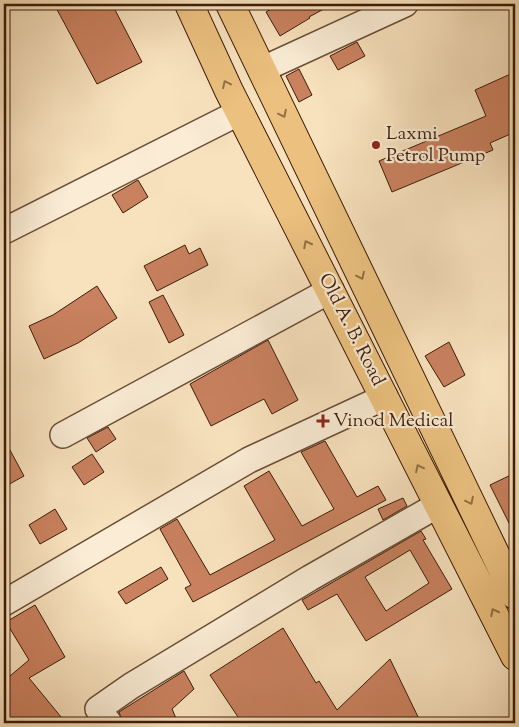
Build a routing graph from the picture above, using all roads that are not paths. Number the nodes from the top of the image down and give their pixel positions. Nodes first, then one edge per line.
1 (189, 4) edge
2 (230, 4) edge
3 (404, 4) edge
4 (261, 70) junction
5 (240, 112) junction
6 (4, 230) edge
7 (331, 290) junction
8 (385, 397) junction
9 (63, 435) dead end
10 (438, 505) junction
11 (515, 595) edge
12 (4, 603) edge
13 (515, 656) edge
14 (109, 723) edge

5 -> 1 main road, Old A. B. Road
2 - 4 main road, Old A. B. Road
3 - 4 street
4 -> 11 main road, Old A. B. Road
5 - 6 street
7 -> 5 main road, Old A. B. Road
7 - 8 main road, Old A. B. Road
7 - 9 street
10 -> 8 main road, Old A. B. Road
8 - 12 street
13 -> 10 main road, Old A. B. Road
10 - 14 street

